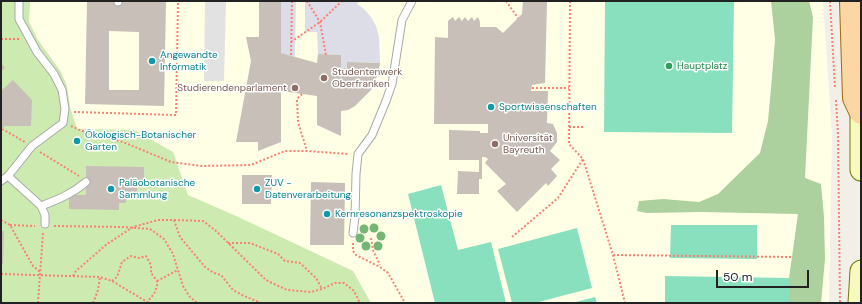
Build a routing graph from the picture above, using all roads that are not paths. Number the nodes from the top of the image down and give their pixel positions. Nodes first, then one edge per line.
1 (20, 1) edge
2 (412, 1) edge
3 (851, 1) edge
4 (861, 113) edge
5 (861, 119) edge
6 (861, 170) edge
7 (8, 176) junction
8 (1, 181) edge
9 (86, 182) road end
10 (41, 206) junction
11 (44, 225) road end
12 (353, 234) road end
13 (861, 271) edge
14 (859, 303) edge

1 - 7 lane
2 - 12 lane
3 - 4 main road
5 - 6 main road
7 - 8 lane
7 - 10 lane
9 - 10 lane
10 - 11 lane
13 - 14 main road

